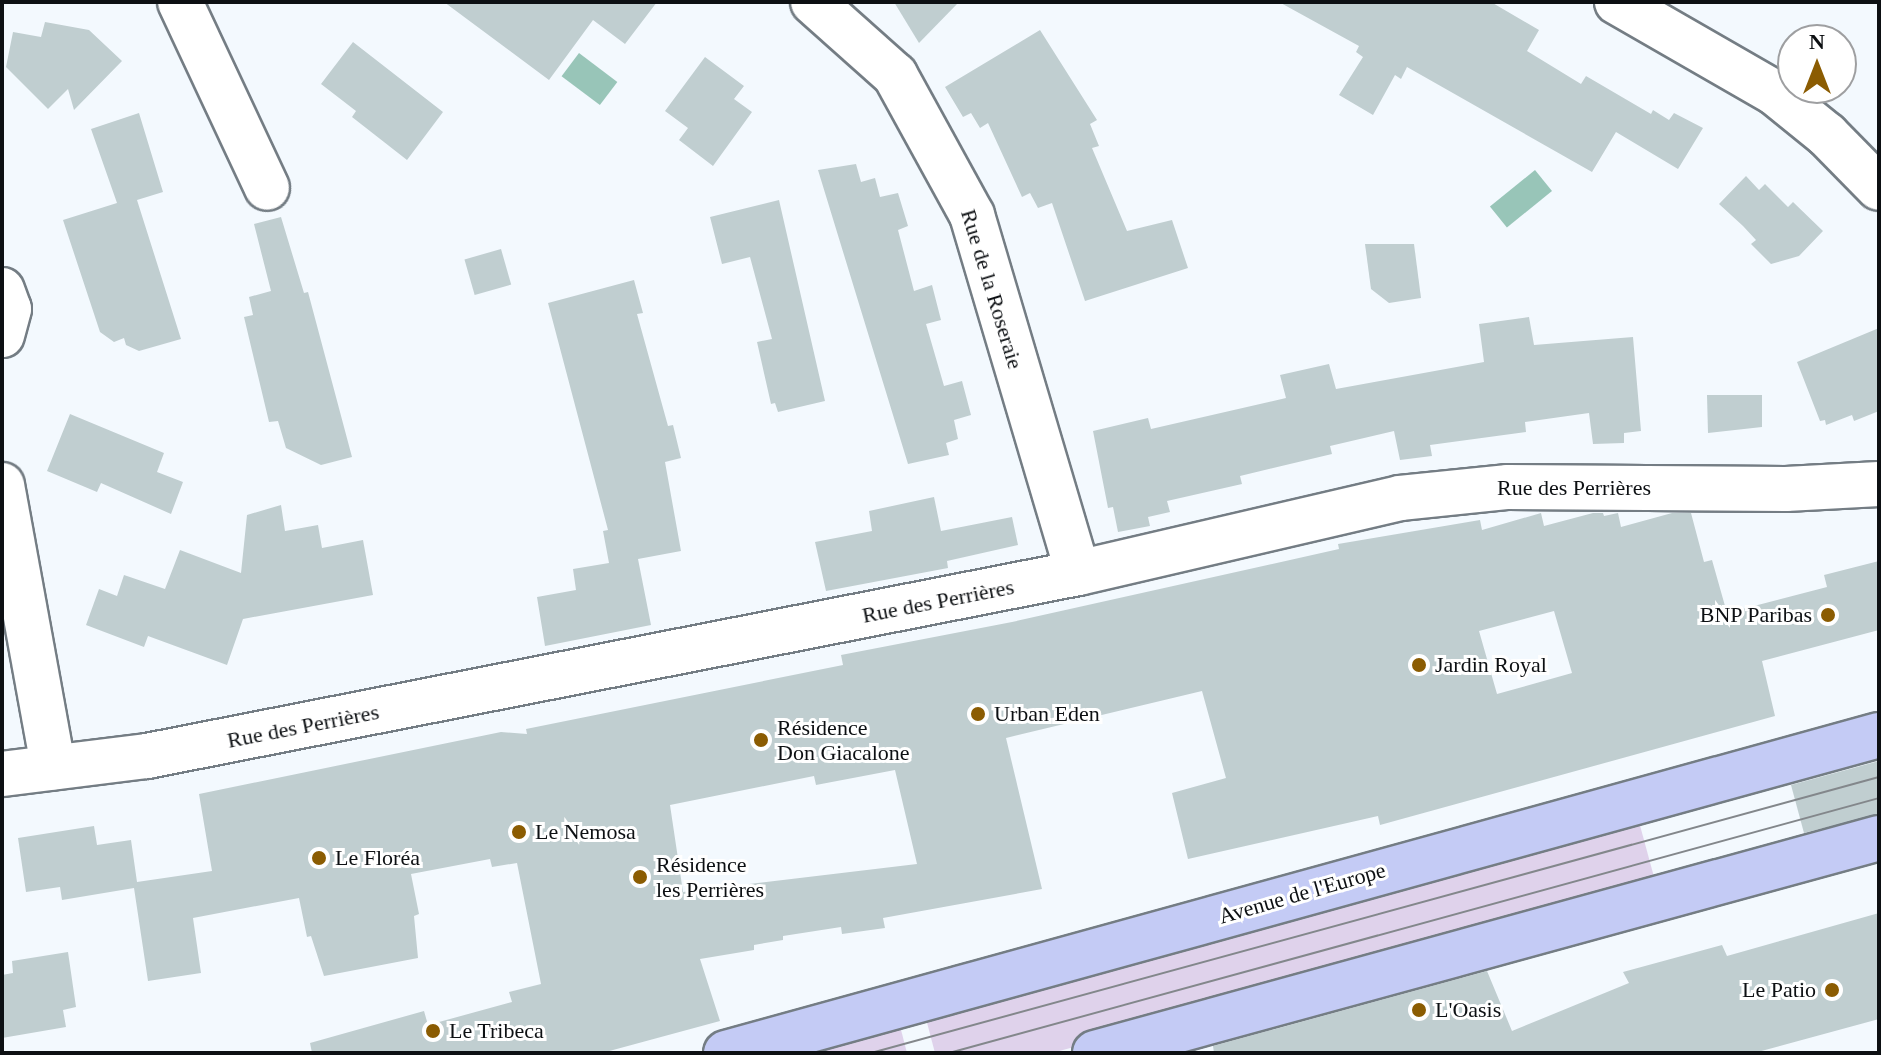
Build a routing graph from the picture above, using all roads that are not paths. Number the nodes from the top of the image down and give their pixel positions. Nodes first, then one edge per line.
1 (180, 2) edge
2 (813, 2) edge
3 (1617, 2) edge
4 (267, 188) dead end
5 (1879, 188) edge
6 (2, 290) edge
7 (2, 335) edge
8 (1879, 484) edge
9 (2, 485) edge
10 (1078, 573) junction
11 (1879, 735) edge
12 (53, 767) junction
13 (2, 774) edge
14 (1879, 838) edge
15 (726, 1053) edge
16 (1095, 1053) edge

1 - 4 street
2 - 10 street, Rue de la Roseraie
3 - 5 street
6 - 7 street
8 - 10 street, Rue des Perrières
9 - 12 street
10 - 12 street, Rue des Perrières
11 - 15 main road, Avenue de l'Europe
12 - 13 street, Rue des Perrières
14 - 16 main road

